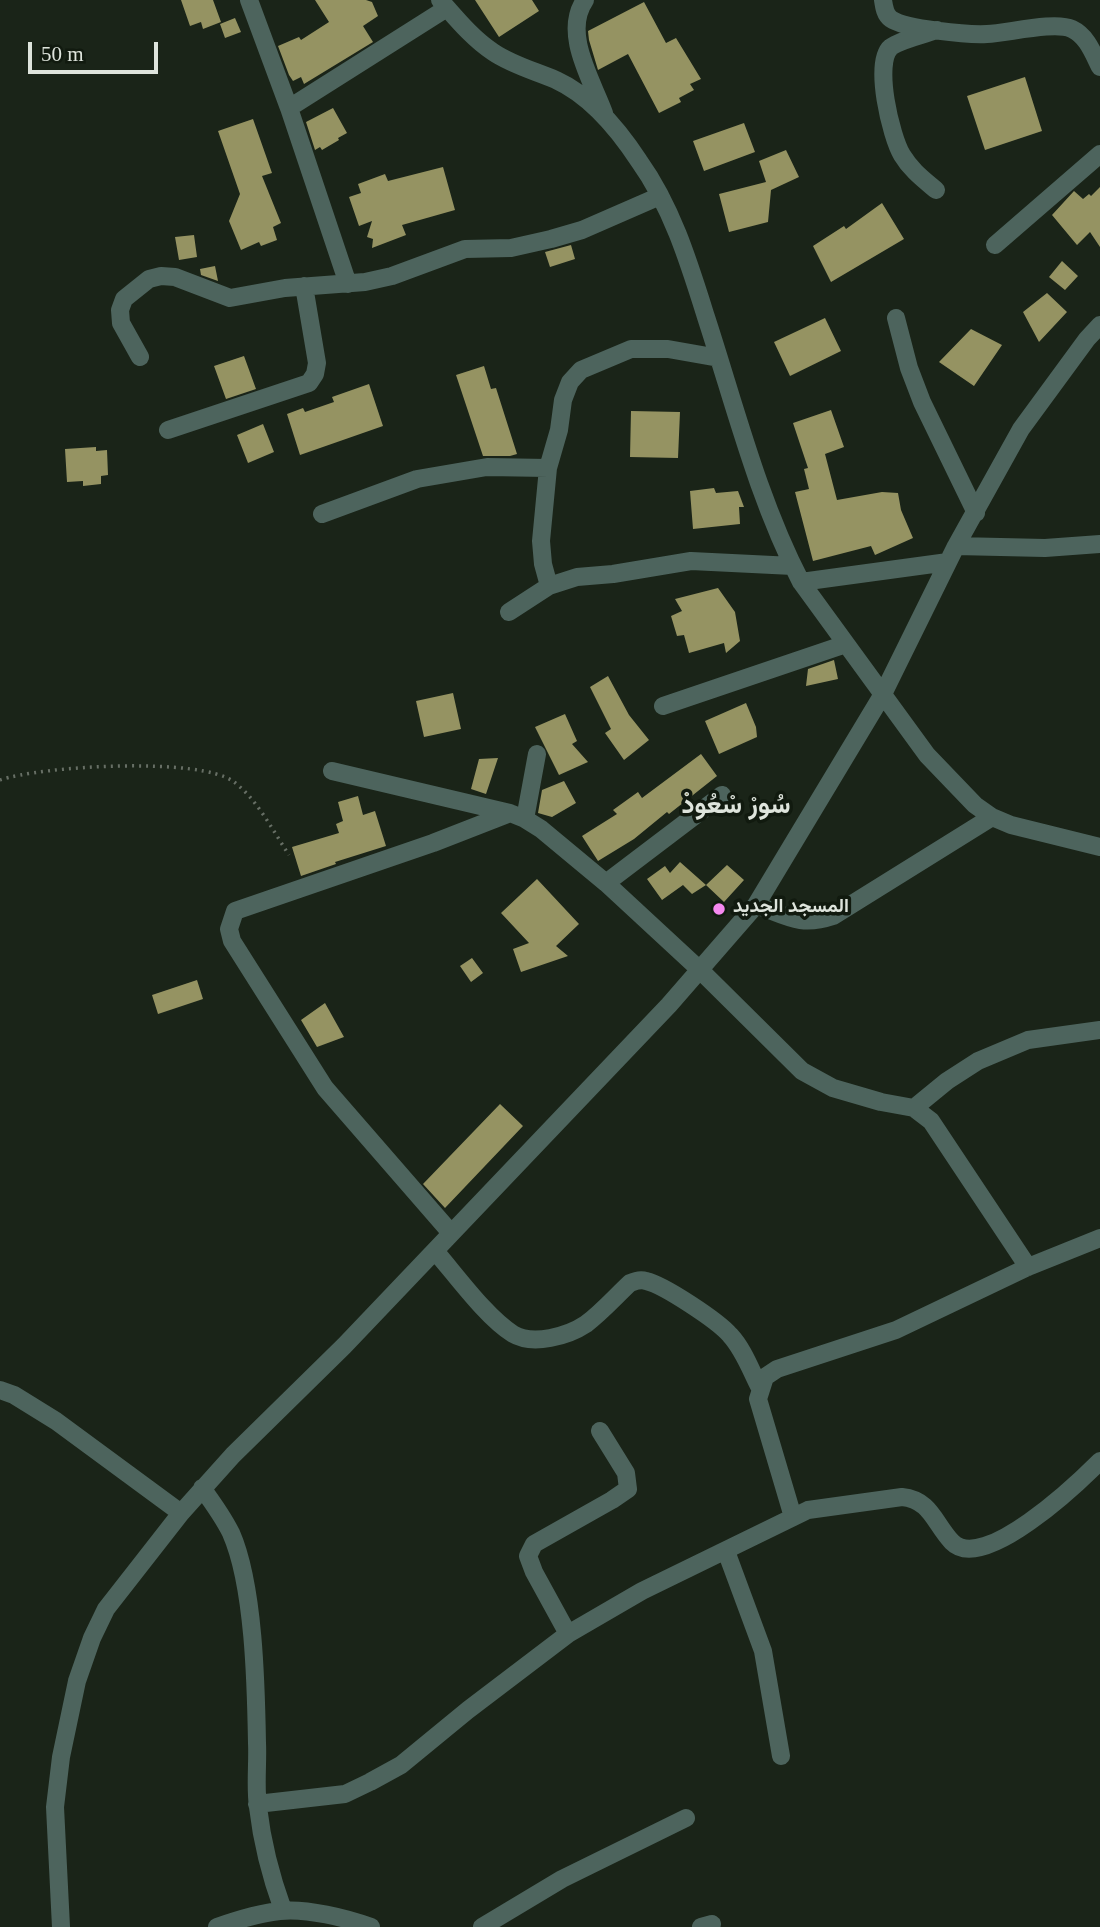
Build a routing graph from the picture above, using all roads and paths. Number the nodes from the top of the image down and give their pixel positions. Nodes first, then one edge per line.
1 (249, 0) edge
2 (585, 0) edge
3 (883, 0) edge
4 (443, 4) edge
5 (937, 30) junction
6 (1100, 67) edge
7 (289, 108) junction
8 (607, 120) junction
9 (1100, 154) edge
10 (936, 190) dead end
11 (660, 196) junction
12 (995, 245) dead end
13 (348, 284) junction
14 (304, 286) junction
15 (896, 318) dead end
16 (1100, 325) edge
17 (140, 357) dead end
18 (719, 358) junction
19 (168, 430) dead end
20 (548, 468) junction
21 (975, 513) junction
22 (322, 514) dead end
23 (1100, 544) edge
24 (952, 554) junction
25 (797, 574) junction
26 (550, 586) junction
27 (509, 612) dead end
28 (846, 644) junction
29 (883, 694) junction
30 (663, 706) dead end
31 (537, 754) dead end
32 (332, 771) dead end
33 (0, 780) edge
34 (722, 794) dead end
35 (517, 816) junction
36 (992, 817) junction
37 (1099, 845) edge
38 (289, 855) dead end
39 (606, 883) junction
40 (756, 905) junction
41 (700, 970) junction
42 (1100, 1030) edge
43 (914, 1108) junction
44 (451, 1233) junction
45 (1100, 1238) edge
46 (435, 1251) junction
47 (1028, 1267) junction
48 (760, 1388) junction
49 (0, 1390) edge
50 (600, 1432) dead end
51 (1100, 1461) edge
52 (202, 1488) junction
53 (181, 1513) junction
54 (793, 1517) junction
55 (726, 1550) junction
56 (568, 1634) junction
57 (781, 1756) dead end
58 (257, 1804) junction
59 (686, 1818) dead end
60 (283, 1910) junction
61 (266, 1920) edge
62 (61, 1927) edge
63 (217, 1927) edge
64 (371, 1927) edge
65 (482, 1927) edge

1 - 7 street
2 - 8 street
3 - 5 street
4 - 7 street
4 - 8 street
5 - 6 street
5 - 10 street
7 - 13 street
8 - 11 street
9 - 12 street
11 - 13 street
11 - 18 street
13 - 14 street
14 - 17 street
14 - 19 street
15 - 21 street
16 - 21 street
18 - 20 street
18 - 25 street
20 - 22 street
20 - 26 street
21 - 24 street
23 - 24 street
24 - 25 street
24 - 29 street
25 - 26 street
25 - 28 street
26 - 27 street
28 - 29 street
28 - 30 street
29 - 36 street
29 - 40 street
31 - 35 street
32 - 35 street
33 - 38 path
34 - 39 street
35 - 39 street
35 - 44 street
36 - 37 street
36 - 40 street
39 - 41 street
40 - 41 street
41 - 43 street
41 - 44 street
42 - 43 street
43 - 47 street
44 - 46 street
45 - 47 street
46 - 48 street
46 - 52 street
47 - 48 street
48 - 54 street
49 - 53 street
50 - 56 street
51 - 54 street
52 - 53 street
52 - 58 street
53 - 62 street
54 - 55 street
55 - 56 street
55 - 57 street
56 - 58 street
58 - 60 street
59 - 65 street
60 - 61 street
60 - 64 street
61 - 63 street

